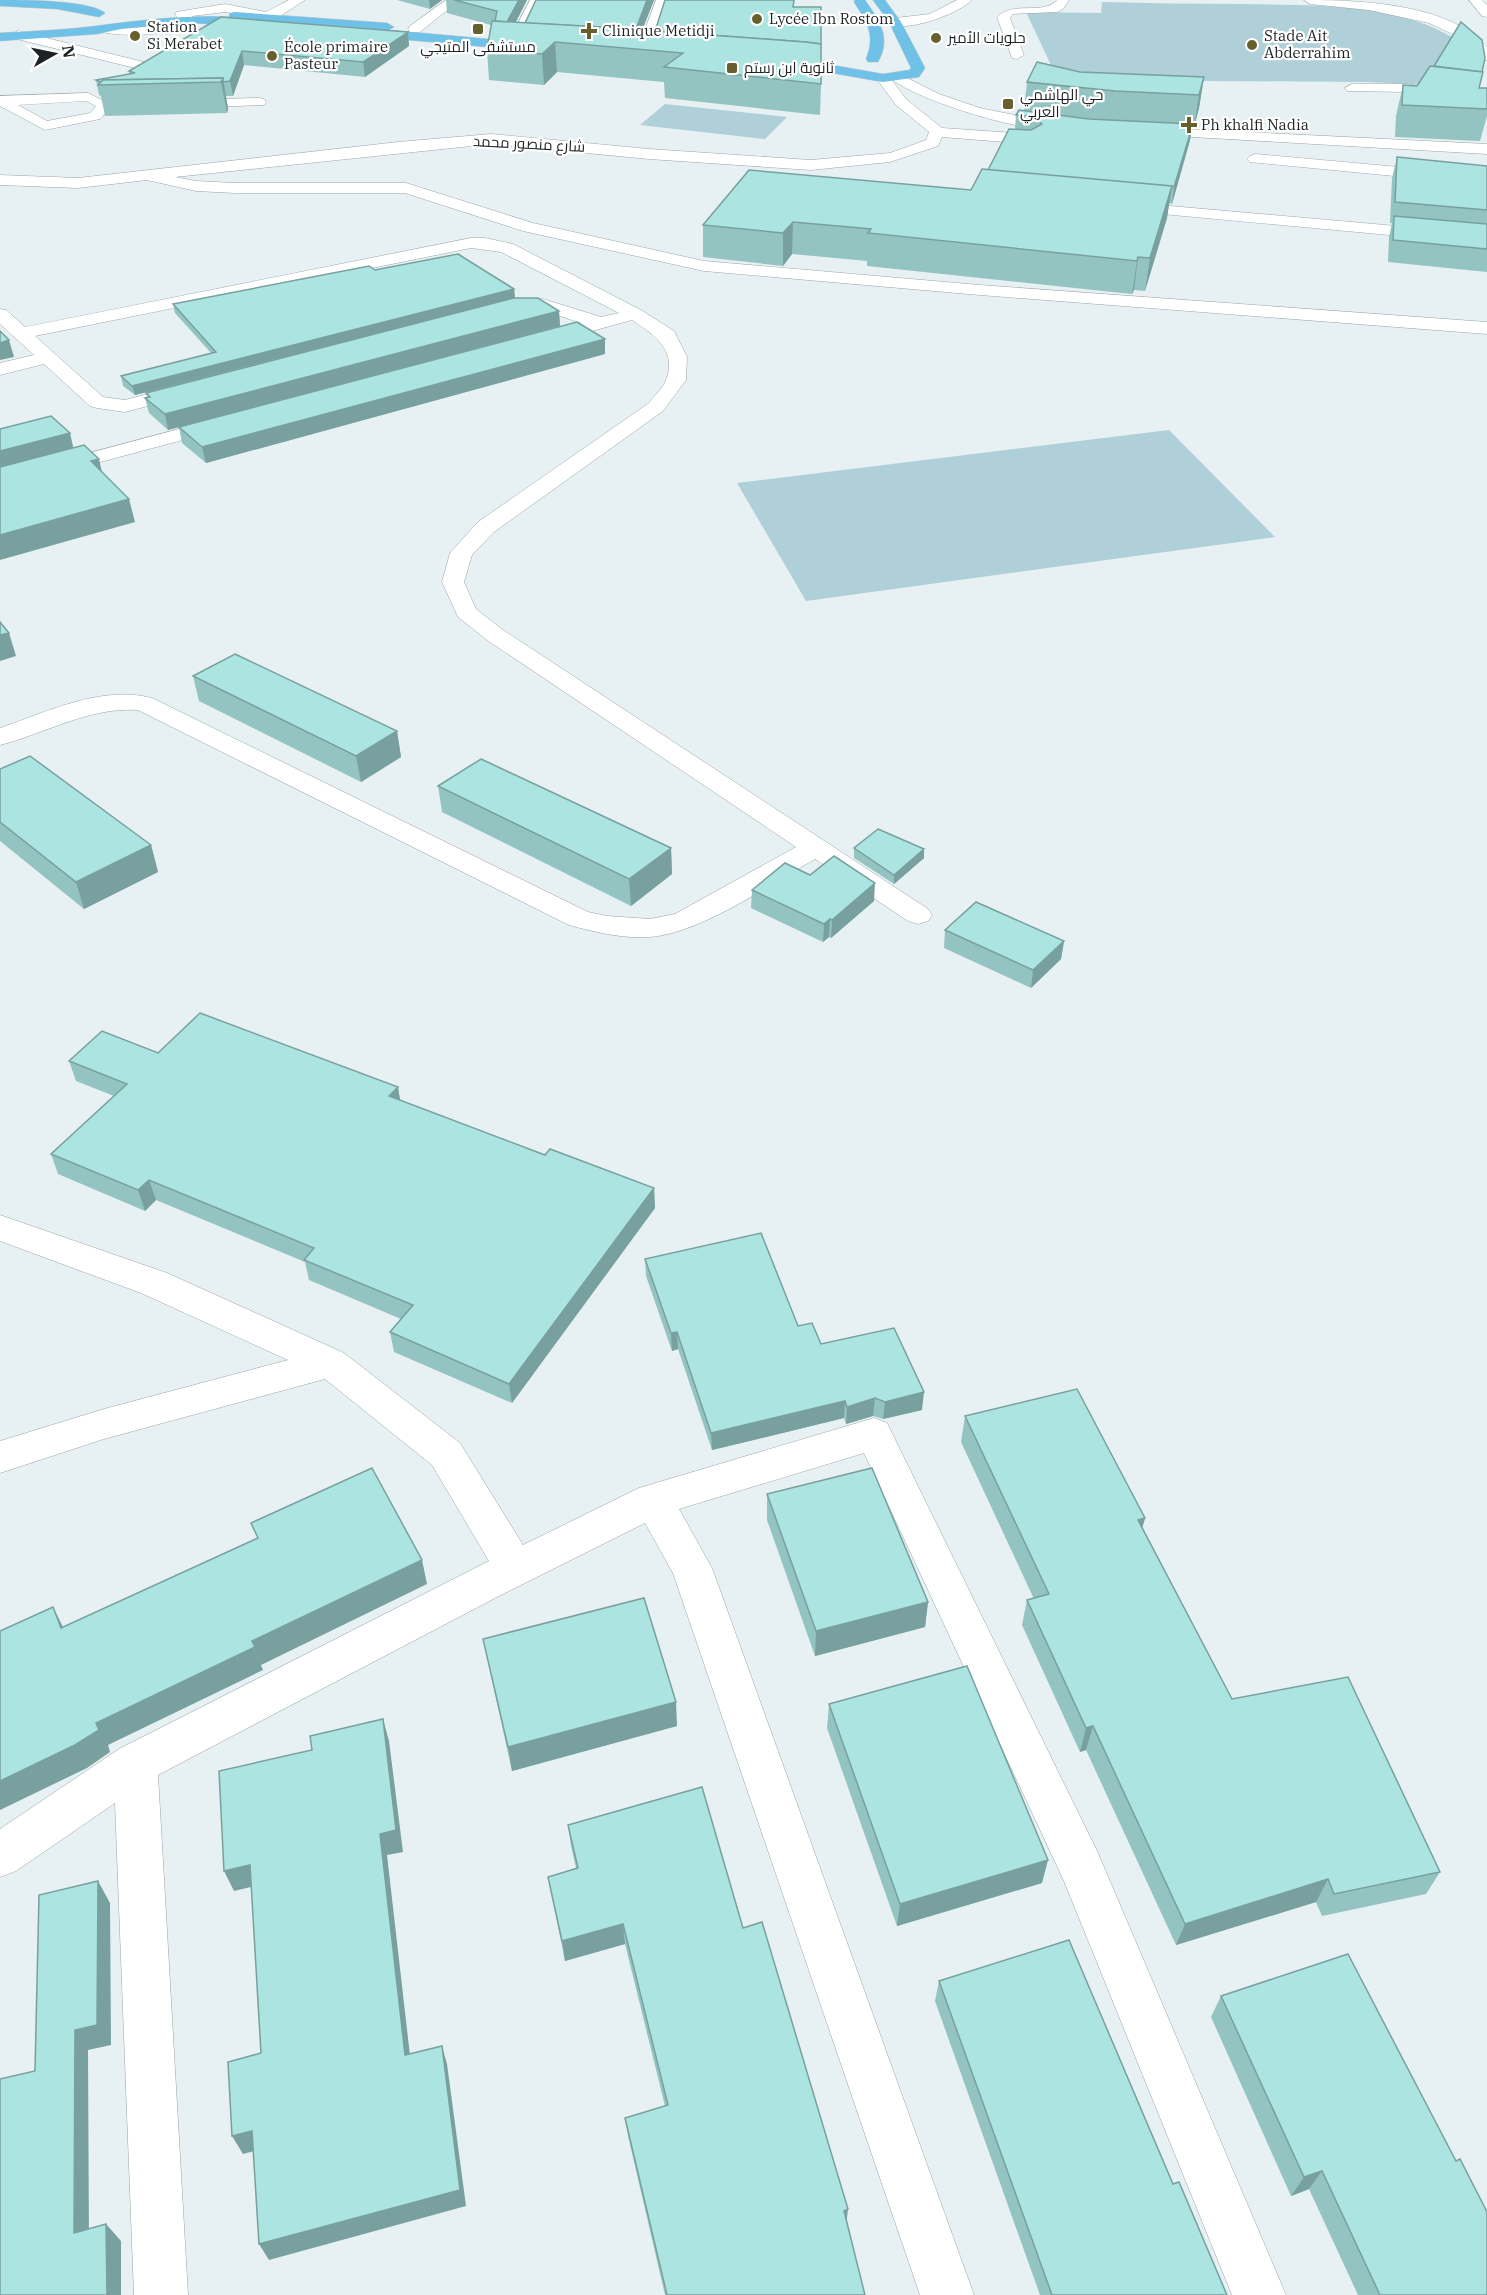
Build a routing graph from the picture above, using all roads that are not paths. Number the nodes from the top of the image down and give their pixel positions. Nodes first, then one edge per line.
1 (299, 0) edge
2 (454, 0) edge
3 (536, 0) edge
4 (662, 0) edge
5 (859, 0) edge
6 (879, 0) edge
7 (966, 0) edge
8 (1063, 0) edge
9 (1310, 0) edge
10 (1475, 0) edge
11 (8, 2) edge
12 (105, 13) junction
13 (1487, 13) edge
14 (66, 15) junction
15 (184, 17) junction
16 (263, 20) junction
17 (895, 22) junction
18 (121, 25) junction
19 (107, 29) junction
20 (415, 29) junction
21 (87, 31) junction
22 (0, 32) edge
23 (18, 35) junction
24 (0, 37) edge
25 (518, 37) junction
26 (644, 49) edge
27 (876, 53) junction
28 (1017, 55) dead end
29 (1487, 56) edge
30 (855, 62) junction
31 (143, 66) edge
32 (917, 68) junction
33 (890, 78) junction
34 (1352, 88) dead end
35 (1487, 95) edge
36 (1, 100) edge
37 (259, 102) dead end
38 (164, 104) edge
39 (1049, 124) junction
40 (935, 130) junction
41 (1487, 139) edge
42 (1048, 140) edge
43 (1487, 149) edge
44 (1237, 157) dead end
45 (861, 161) junction
46 (150, 176) junction
47 (886, 178) dead end
48 (0, 180) edge
49 (1487, 180) edge
50 (1112, 206) edge
51 (1487, 239) edge
52 (0, 314) edge
53 (481, 314) edge
54 (635, 314) junction
55 (600, 324) junction
56 (1487, 328) edge
57 (20, 333) junction
58 (520, 345) edge
59 (47, 358) junction
60 (0, 369) edge
61 (205, 385) edge
62 (242, 418) edge
63 (0, 483) edge
64 (0, 737) edge
65 (814, 848) junction
66 (918, 915) dead end
67 (0, 1228) edge
68 (331, 1363) junction
69 (0, 1457) edge
70 (653, 1500) junction
71 (515, 1568) junction
72 (135, 1764) junction
73 (0, 1855) edge
74 (161, 2295) edge
75 (947, 2295) edge
76 (1259, 2295) edge

1 - 16 street
2 - 20 street
3 - 25 street
4 - 26 street
5 - 27 main road
6 - 17 main road
7 - 17 street
8 - 28 street
9 - 29 street
10 - 13 street
11 - 14 main road
12 - 14 main road
12 - 15 main road
12 - 18 main road
14 - 21 main road
14 - 22 main road
15 - 16 main road
15 - 18 main road
15 - 19 street
16 - 20 main road
16 - 25 main road
17 - 32 main road
18 - 19 main road
19 - 21 main road
20 - 25 main road
21 - 23 main road
23 - 24 main road
23 - 31 street
27 - 30 main road
27 - 32 main road
30 - 30 main road
30 - 33 main road
32 - 33 main road
32 - 39 street
33 - 39 street
33 - 40 street
34 - 35 street
36 - 36 street
37 - 38 street
39 - 40 street
40 - 42 street
40 - 45 street, شارع منصور محمد
41 - 43 street
44 - 49 street
45 - 46 street, شارع منصور محمد
45 - 47 street
46 - 48 street, شارع منصور محمد
46 - 56 street
50 - 51 street
52 - 57 street
53 - 55 street
54 - 55 street
54 - 57 street
54 - 65 street
55 - 58 street
57 - 59 street
59 - 60 street
59 - 61 street
62 - 63 street
64 - 65 street
65 - 66 street
67 - 68 street
68 - 69 street
68 - 71 street
70 - 71 street
70 - 75 street
70 - 76 street
71 - 72 street
72 - 73 street
72 - 74 street

